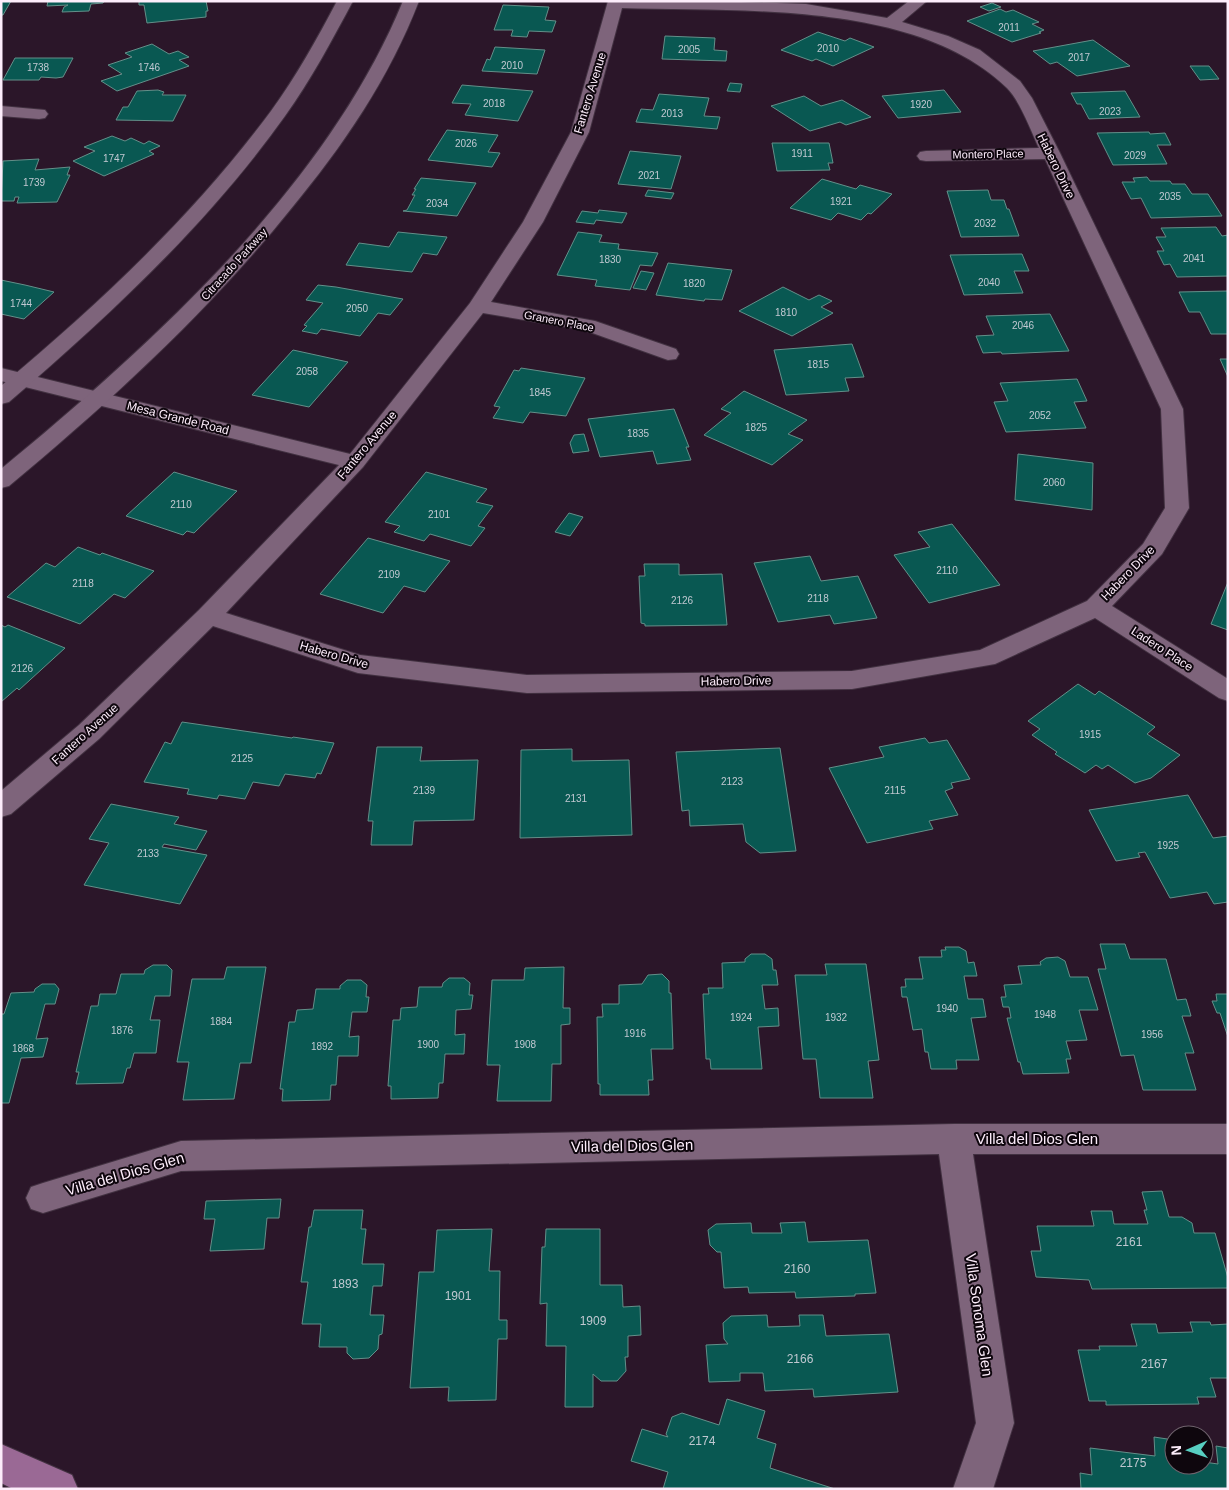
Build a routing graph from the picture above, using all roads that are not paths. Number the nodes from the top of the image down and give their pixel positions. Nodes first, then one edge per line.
1 (345, 1) edge
2 (411, 1) edge
3 (919, 1) edge
4 (616, 2) edge
5 (890, 23) junction
6 (1, 111) edge
7 (39, 114) dead end
8 (1051, 153) junction
9 (926, 156) dead end
10 (478, 306) junction
11 (668, 354) dead end
12 (12, 377) edge
13 (1, 397) edge
14 (98, 398) junction
15 (355, 462) junction
16 (1, 481) edge
17 (1096, 607) junction
18 (208, 616) junction
19 (1228, 692) edge
20 (1, 807) edge
21 (954, 1139) junction
22 (1228, 1139) edge
23 (42, 1198) dead end
24 (1, 1463) edge
25 (58, 1489) edge
26 (974, 1489) edge

1 - 12 street
2 - 14 street, Citracado Parkway
3 - 5 street
4 - 5 street, Habero Drive
4 - 10 street, Fantero Avenue
5 - 8 street, Habero Drive
6 - 7 street
8 - 9 street, Montero Place
8 - 17 street, Habero Drive
10 - 11 street, Granero Place
10 - 15 street, Fantero Avenue
12 - 13 street
12 - 14 street, Mesa Grande Road
14 - 15 street, Mesa Grande Road
14 - 16 street, Citracado Parkway
15 - 18 street, Fantero Avenue
17 - 18 street, Habero Drive
17 - 19 street, Ladero Place
18 - 20 street, Fantero Avenue
21 - 22 street, Villa del Dios Glen
21 - 23 street, Villa del Dios Glen
21 - 26 street, Villa Sonoma Glen
24 - 25 main road

